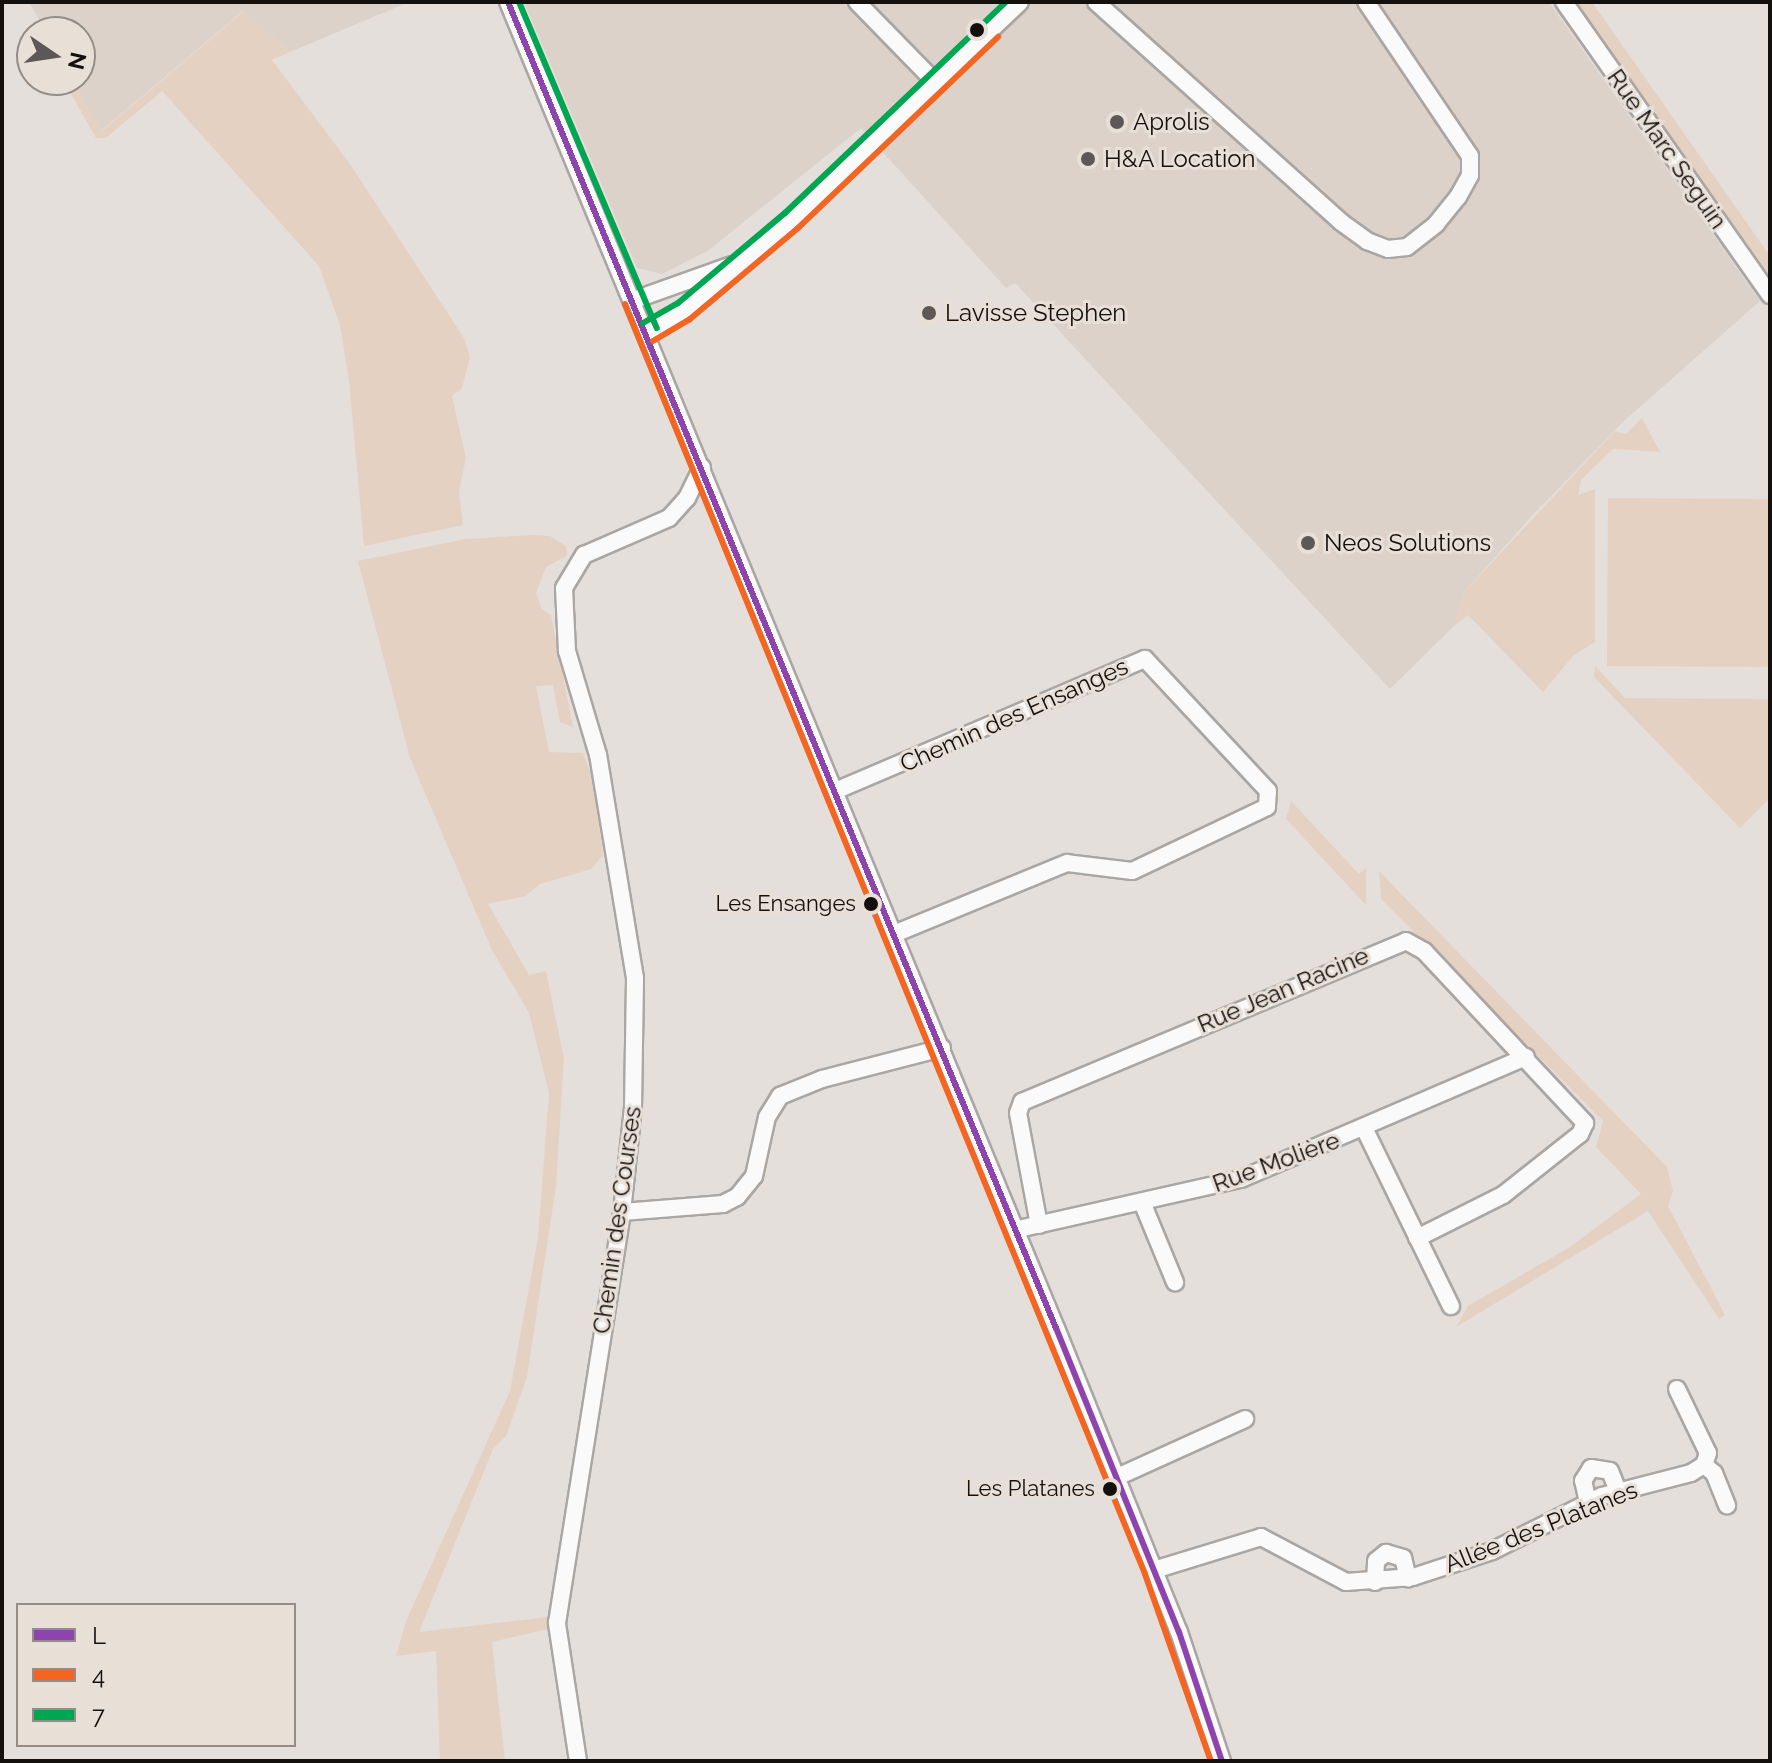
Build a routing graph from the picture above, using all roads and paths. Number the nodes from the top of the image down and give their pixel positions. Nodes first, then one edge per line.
1 (508, 2) edge
2 (857, 2) edge
3 (1020, 2) edge
4 (1096, 2) edge
5 (1366, 2) edge
6 (1564, 2) edge
7 (936, 83) junction
8 (733, 265) junction
9 (1770, 295) edge
10 (634, 300) junction
11 (648, 332) junction
12 (702, 467) junction
13 (835, 791) junction
14 (896, 933) junction
15 (942, 1048) junction
16 (1526, 1057) junction
17 (1365, 1130) junction
18 (1142, 1202) junction
19 (622, 1212) junction
20 (1039, 1225) junction
21 (1014, 1230) junction
22 (1417, 1238) junction
23 (1175, 1282) dead end
24 (1451, 1306) dead end
25 (1677, 1389) dead end
26 (1245, 1419) dead end
27 (1704, 1465) junction
28 (1115, 1478) junction
29 (1618, 1491) junction
30 (1588, 1502) junction
31 (1727, 1505) dead end
32 (1154, 1570) junction
33 (1408, 1578) junction
34 (1375, 1582) junction
35 (578, 1761) edge
36 (1222, 1761) edge

1 - 10 street
2 - 7 street
3 - 7 street
4 - 5 street
6 - 9 street, Rue Marc Seguin
7 - 8 street
8 - 10 street
8 - 11 street
10 - 11 street
11 - 12 street
12 - 13 street
12 - 19 street, Chemin des Courses
13 - 14 street
13 - 14 street, Chemin des Ensanges
14 - 15 street
15 - 19 street
15 - 21 street
16 - 17 street, Rue Molière
16 - 20 street, Rue Jean Racine
16 - 22 street, Rue Jean Racine
17 - 18 street, Rue Molière
17 - 22 street
18 - 20 street, Rue Molière
18 - 23 street
19 - 35 street, Chemin des Courses
20 - 21 street, Rue Molière
21 - 28 street
22 - 24 street
25 - 27 street
26 - 28 street
27 - 29 street, Allée des Platanes
27 - 31 street
28 - 32 street
29 - 30 street, Allée des Platanes
29 - 30 street
30 - 33 street, Allée des Platanes
32 - 34 street, Allée des Platanes
32 - 36 street
33 - 34 street, Allée des Platanes
33 - 34 street

